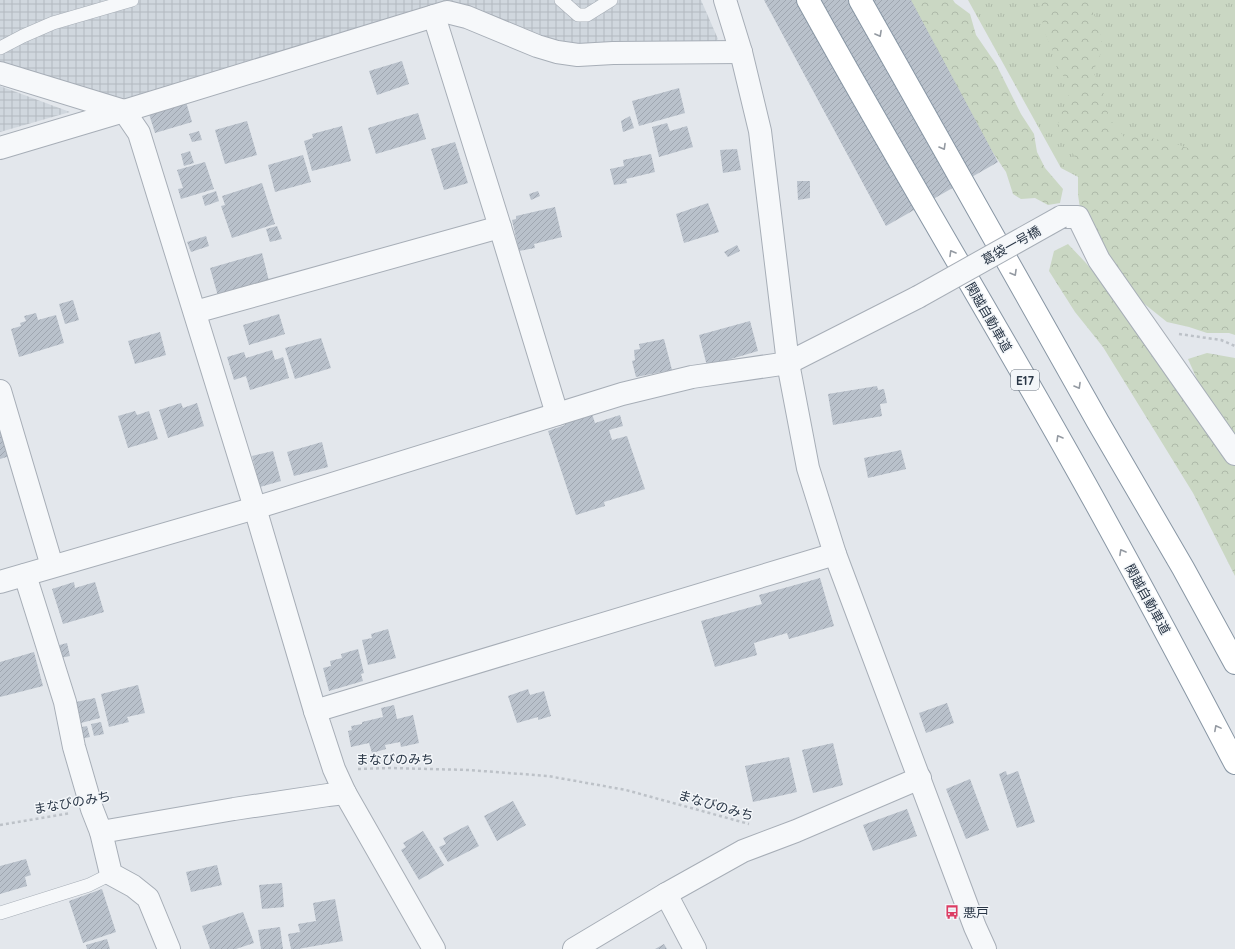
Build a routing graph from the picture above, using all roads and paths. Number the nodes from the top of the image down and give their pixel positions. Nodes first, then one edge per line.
1 (132, 0) edge
2 (561, 0) edge
3 (611, 0) edge
4 (725, 0) edge
5 (808, 0) edge
6 (860, 0) edge
7 (434, 16) junction
8 (0, 48) edge
9 (741, 52) junction
10 (0, 73) edge
11 (124, 111) junction
12 (0, 148) edge
13 (500, 227) junction
14 (195, 312) junction
15 (1148, 329) junction
16 (1235, 346) edge
17 (788, 363) junction
18 (0, 391) edge
19 (557, 414) junction
20 (1235, 454) edge
21 (255, 508) junction
22 (835, 554) junction
23 (52, 566) junction
24 (25, 575) junction
25 (0, 582) edge
26 (1235, 663) edge
27 (315, 711) junction
28 (1235, 763) edge
29 (334, 769) junction
30 (920, 778) junction
31 (346, 793) junction
32 (92, 809) junction
33 (750, 824) dead end
34 (0, 825) edge
35 (101, 832) junction
36 (111, 874) junction
37 (666, 894) junction
38 (0, 913) edge
39 (169, 949) edge
40 (434, 949) edge
41 (574, 949) edge
42 (695, 949) edge
43 (985, 949) edge

1 - 8 lane
2 - 3 lane
4 - 9 street
28 -> 5 highway, 関越自動車道 / E17
6 -> 26 highway
7 - 9 street
7 - 11 street
7 - 13 street
9 - 17 street
10 - 11 street
11 - 12 street
11 - 14 street
13 - 14 street
13 - 19 street
14 - 21 street
15 - 16 path
15 - 17 street, 葛袋一号橋, bridge
15 - 20 street
17 - 19 street, 葛袋一号橋
17 - 22 street
18 - 23 street
19 - 21 street, 葛袋一号橋
21 - 23 street, 葛袋一号橋
21 - 27 street
22 - 27 street
22 - 30 street
23 - 24 street, 葛袋一号橋
24 - 25 street, 葛袋一号橋
24 - 32 street
27 - 29 street
29 - 31 street
29 - 33 path, まなびのみち
30 - 37 street
30 - 43 street
31 - 35 street
31 - 40 street
32 - 34 path, まなびのみち
32 - 35 street
35 - 36 street
36 - 38 lane
36 - 39 street
37 - 41 street
37 - 42 street

